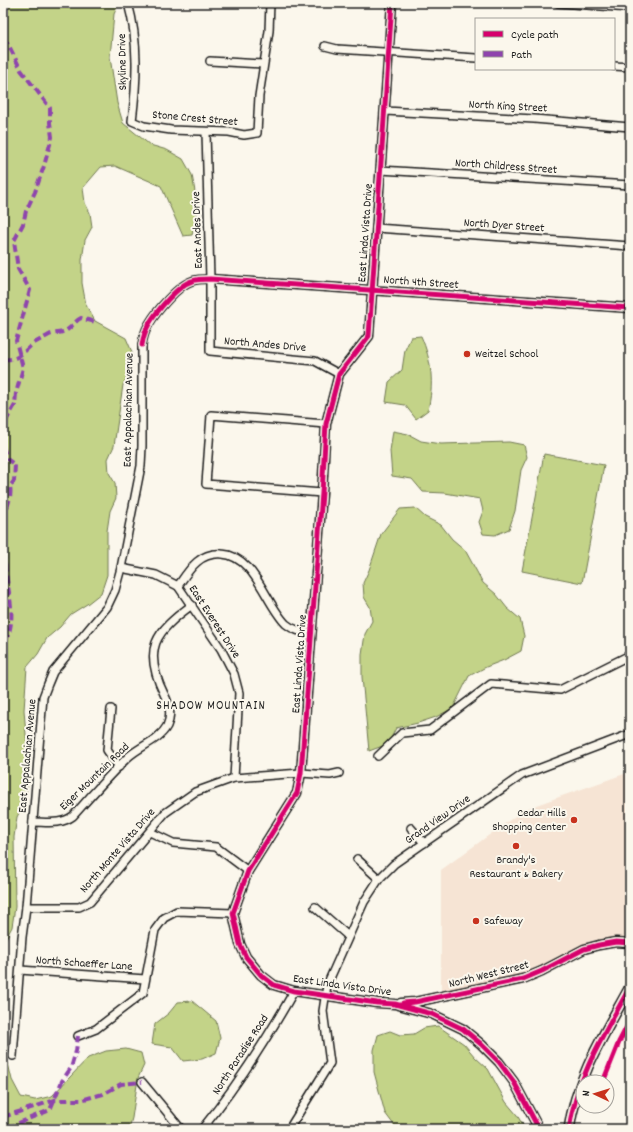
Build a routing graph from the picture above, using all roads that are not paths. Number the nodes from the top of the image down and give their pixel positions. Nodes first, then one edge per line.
1 (128, 3) edge
2 (270, 3) edge
3 (392, 3) edge
4 (558, 3) edge
5 (630, 8) edge
6 (325, 46) dead end
7 (388, 52) junction
8 (475, 58) edge
9 (210, 60) dead end
10 (263, 64) junction
11 (615, 66) edge
12 (630, 67) edge
13 (385, 111) junction
14 (132, 121) joint
15 (630, 127) edge
16 (206, 132) junction
17 (380, 170) junction
18 (630, 185) edge
19 (376, 228) junction
20 (630, 246) edge
21 (210, 279) junction
22 (372, 290) junction
23 (630, 308) edge
24 (210, 351) joint
25 (339, 374) junction
26 (326, 424) junction
27 (322, 493) junction
28 (121, 568) junction
29 (178, 586) junction
30 (192, 605) junction
31 (312, 634) junction
32 (630, 655) edge
33 (111, 709) dead end
34 (630, 734) edge
35 (378, 756) dead end
36 (119, 767) junction
37 (301, 773) junction
38 (339, 773) dead end
39 (234, 778) junction
40 (33, 822) junction
41 (411, 828) dead end
42 (150, 832) junction
43 (424, 843) junction
44 (357, 859) dead end
45 (248, 871) junction
46 (378, 879) junction
47 (26, 907) junction
48 (315, 907) dead end
49 (232, 913) junction
50 (348, 936) junction
51 (630, 943) edge
52 (20, 970) junction
53 (145, 979) junction
54 (630, 988) edge
55 (294, 991) junction
56 (325, 994) junction
57 (395, 1004) junction
58 (78, 1036) dead end
59 (13, 1056) dead end
60 (142, 1082) dead end
61 (180, 1129) edge
62 (202, 1129) edge
63 (289, 1129) edge
64 (539, 1129) edge
65 (569, 1129) edge

1 - 14 street, Skyline Drive
2 - 10 street
3 - 7 street, East Linda Vista Drive
4 - 5 street
6 - 7 street
7 - 8 street
7 - 13 street, East Linda Vista Drive
9 - 10 street
10 - 16 street, Stone Crest Street
11 - 12 street
13 - 15 street, North King Street
13 - 17 street, East Linda Vista Drive
14 - 16 street, Stone Crest Street
16 - 21 street, East Andes Drive
17 - 18 street, North Childress Street
17 - 19 street, East Linda Vista Drive
19 - 20 street, North Dyer Street
19 - 22 street, East Linda Vista Drive
21 - 22 street, North 4th Street
21 - 24 street, East Andes Drive
21 - 28 street, East Appalachian Avenue
22 - 23 street, North 4th Street
22 - 25 street, East Linda Vista Drive
24 - 25 street, North Andes Drive
25 - 26 street, East Linda Vista Drive
26 - 27 street, East Linda Vista Drive
26 - 27 street
27 - 31 street, East Linda Vista Drive
28 - 29 street, East Everest Drive
28 - 40 street, East Appalachian Avenue
29 - 30 street, East Everest Drive
29 - 31 street
30 - 36 street, Eiger Mountain Road
30 - 39 street, East Everest Drive
31 - 37 street, East Linda Vista Drive
32 - 35 street
33 - 36 street
34 - 43 street, Grand View Drive
36 - 40 street, Eiger Mountain Road
37 - 38 street, North Monte Vista Drive
37 - 39 street, North Monte Vista Drive
37 - 45 street, East Linda Vista Drive
39 - 42 street, North Monte Vista Drive
40 - 47 street, East Appalachian Avenue
41 - 43 street
42 - 45 street
42 - 47 street, North Monte Vista Drive
43 - 46 street, Grand View Drive
44 - 46 street
45 - 49 street, East Linda Vista Drive
46 - 50 street, Grand View Drive
47 - 52 street, East Appalachian Avenue
48 - 50 street
49 - 53 street
49 - 55 street, East Linda Vista Drive
50 - 56 street, Grand View Drive
51 - 57 street, North West Street
52 - 53 street, North Schaeffer Lane
52 - 59 street, East Appalachian Avenue
53 - 58 street
54 - 65 main road
55 - 56 street, East Linda Vista Drive
55 - 62 street, North Paradise Road
56 - 57 street, East Linda Vista Drive
56 - 63 street, Grand View Drive
57 - 64 street, East Linda Vista Drive
60 - 61 street

